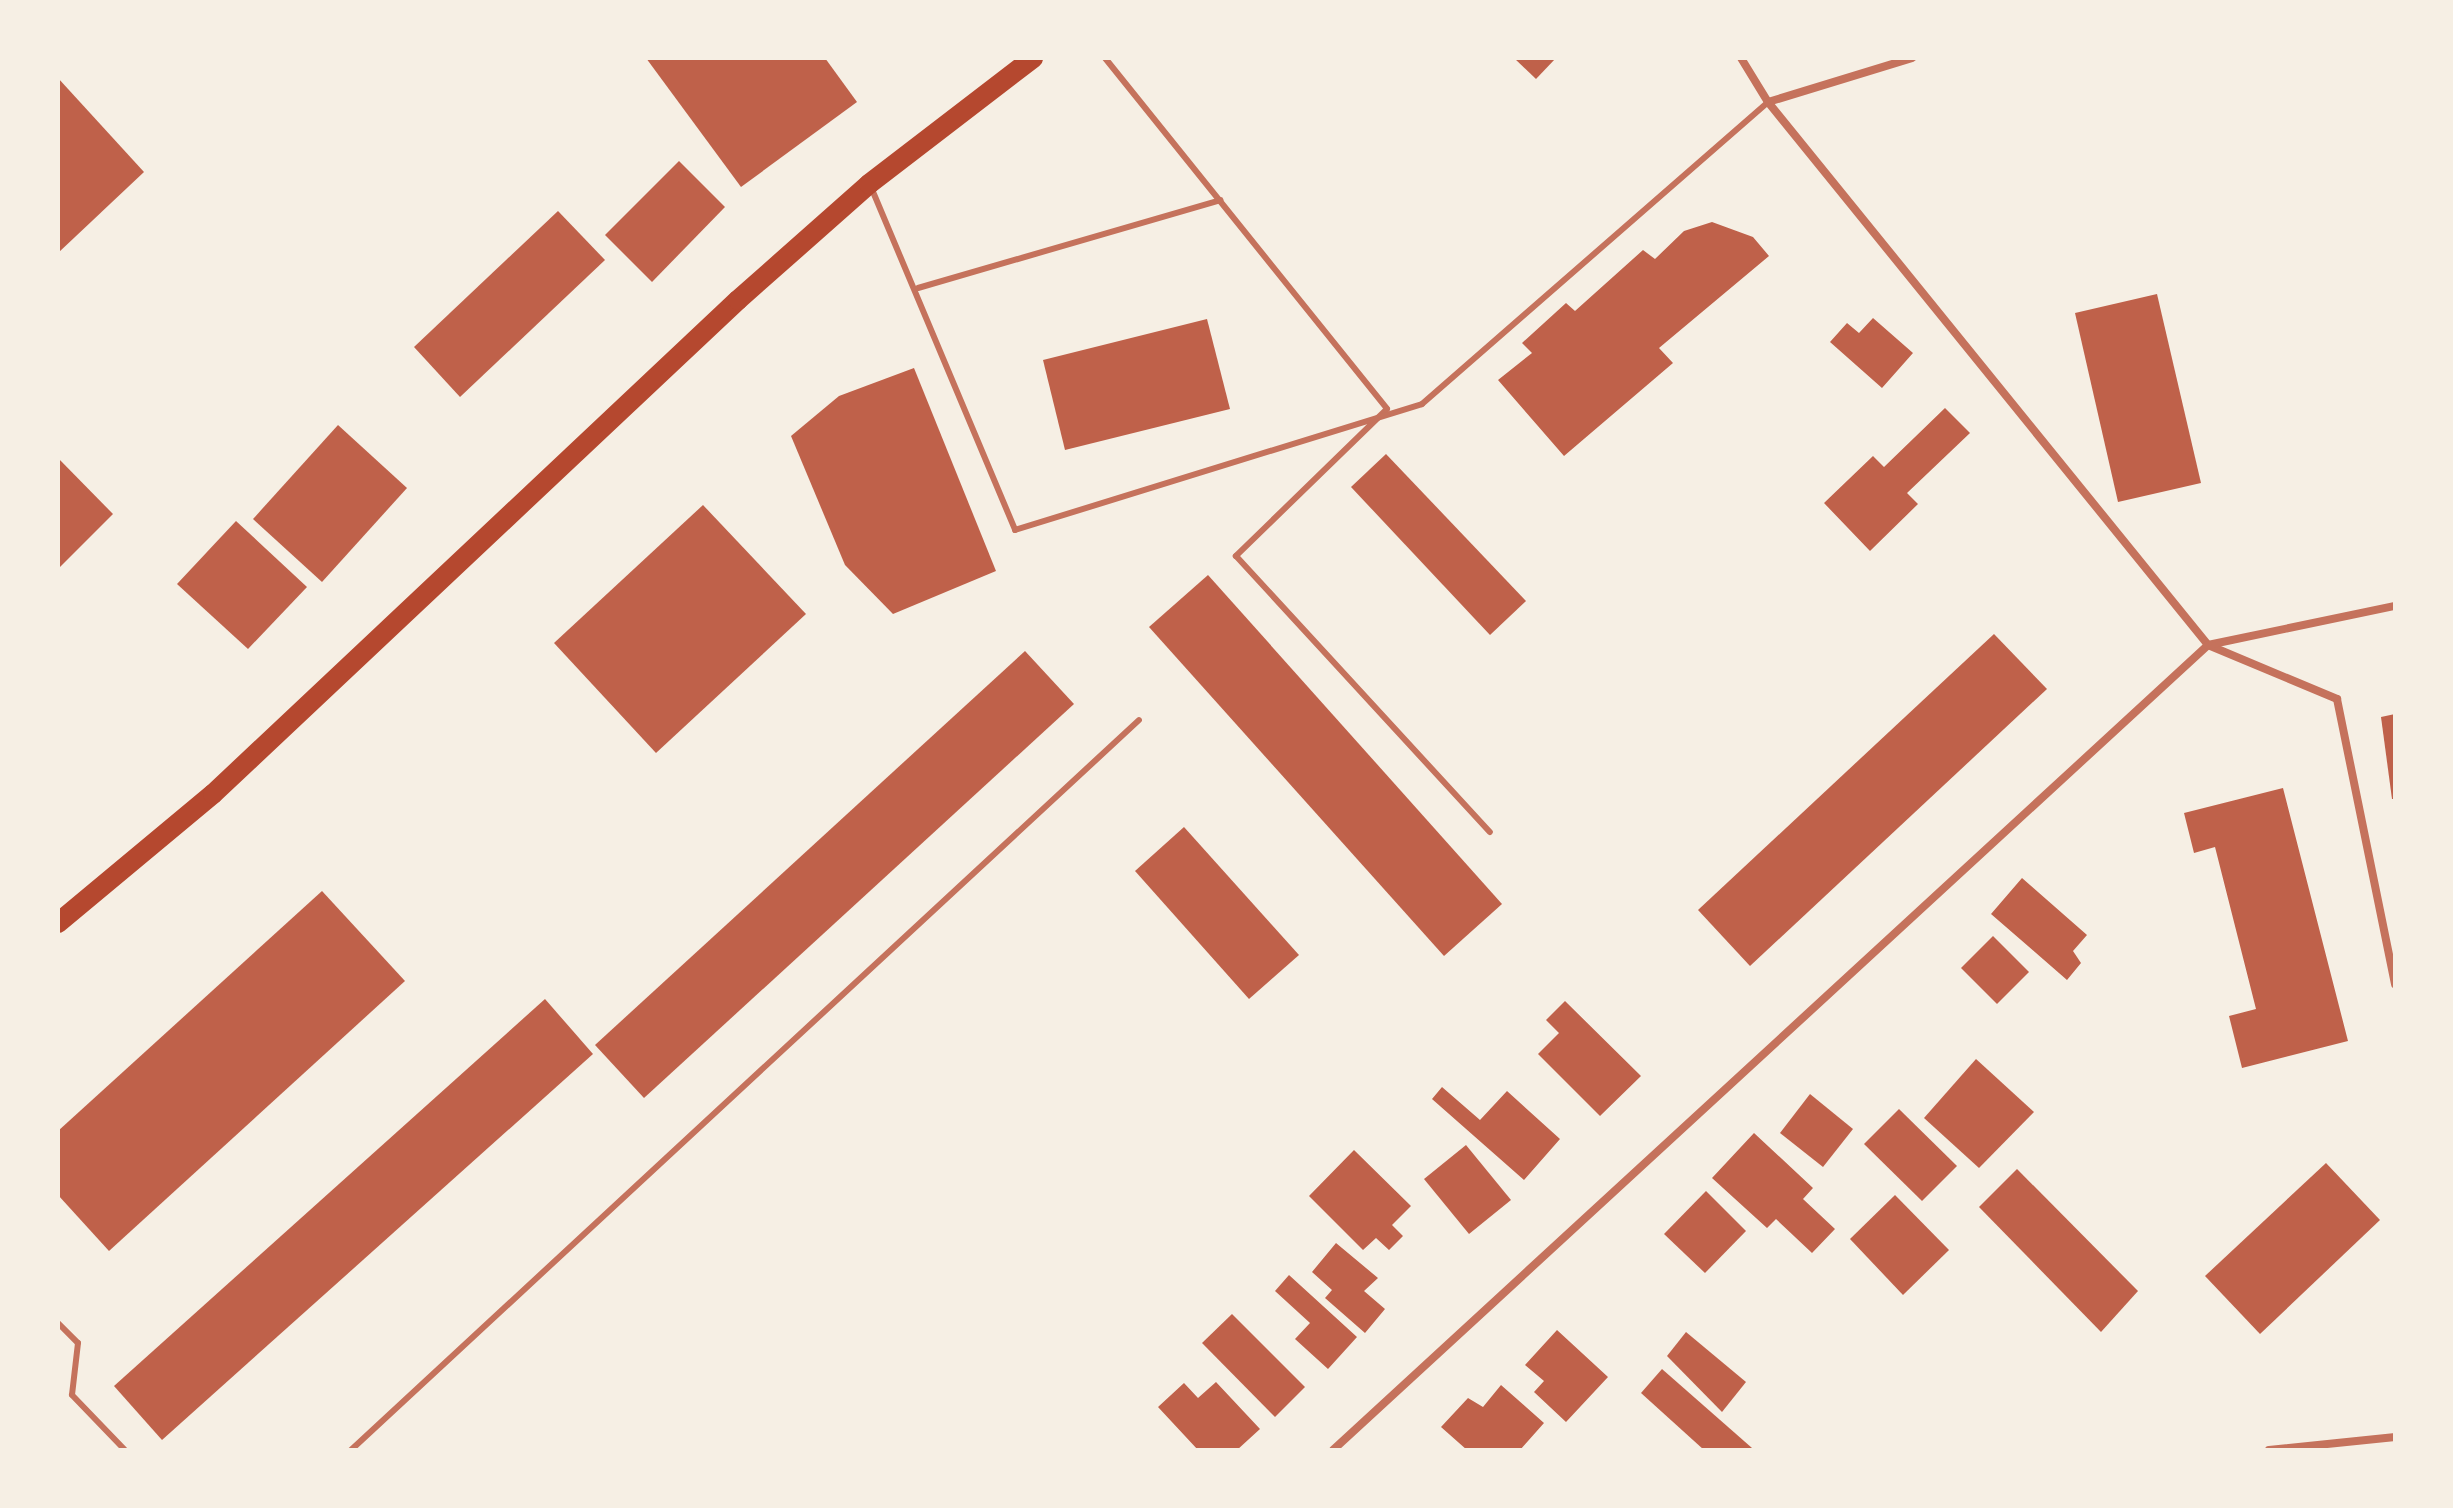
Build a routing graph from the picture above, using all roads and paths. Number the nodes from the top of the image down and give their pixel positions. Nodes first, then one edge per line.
1 (1033, 58) edge
2 (1105, 58) edge
3 (1741, 58) edge
4 (1912, 58) edge
5 (1768, 102) junction
6 (869, 184) junction
7 (1220, 200) junction
8 (918, 288) junction
9 (1387, 409) junction
10 (2395, 606) edge
11 (2208, 645) junction
12 (1139, 720) dead end
13 (1490, 832) dead end
14 (58, 923) edge
15 (2395, 984) edge
16 (58, 1323) edge
17 (2395, 1437) edge
18 (125, 1450) edge
19 (351, 1450) edge
20 (1333, 1450) edge
21 (2269, 1450) edge

1 - 6 main road
2 - 7 lane
3 - 5 street
4 - 5 street
5 - 9 lane
5 - 11 street
6 - 8 lane
6 - 14 main road
7 - 8 lane
7 - 9 lane
8 - 9 lane
9 - 13 lane
10 - 11 street
11 - 15 street
11 - 20 street
12 - 19 lane
16 - 18 lane
17 - 21 street

